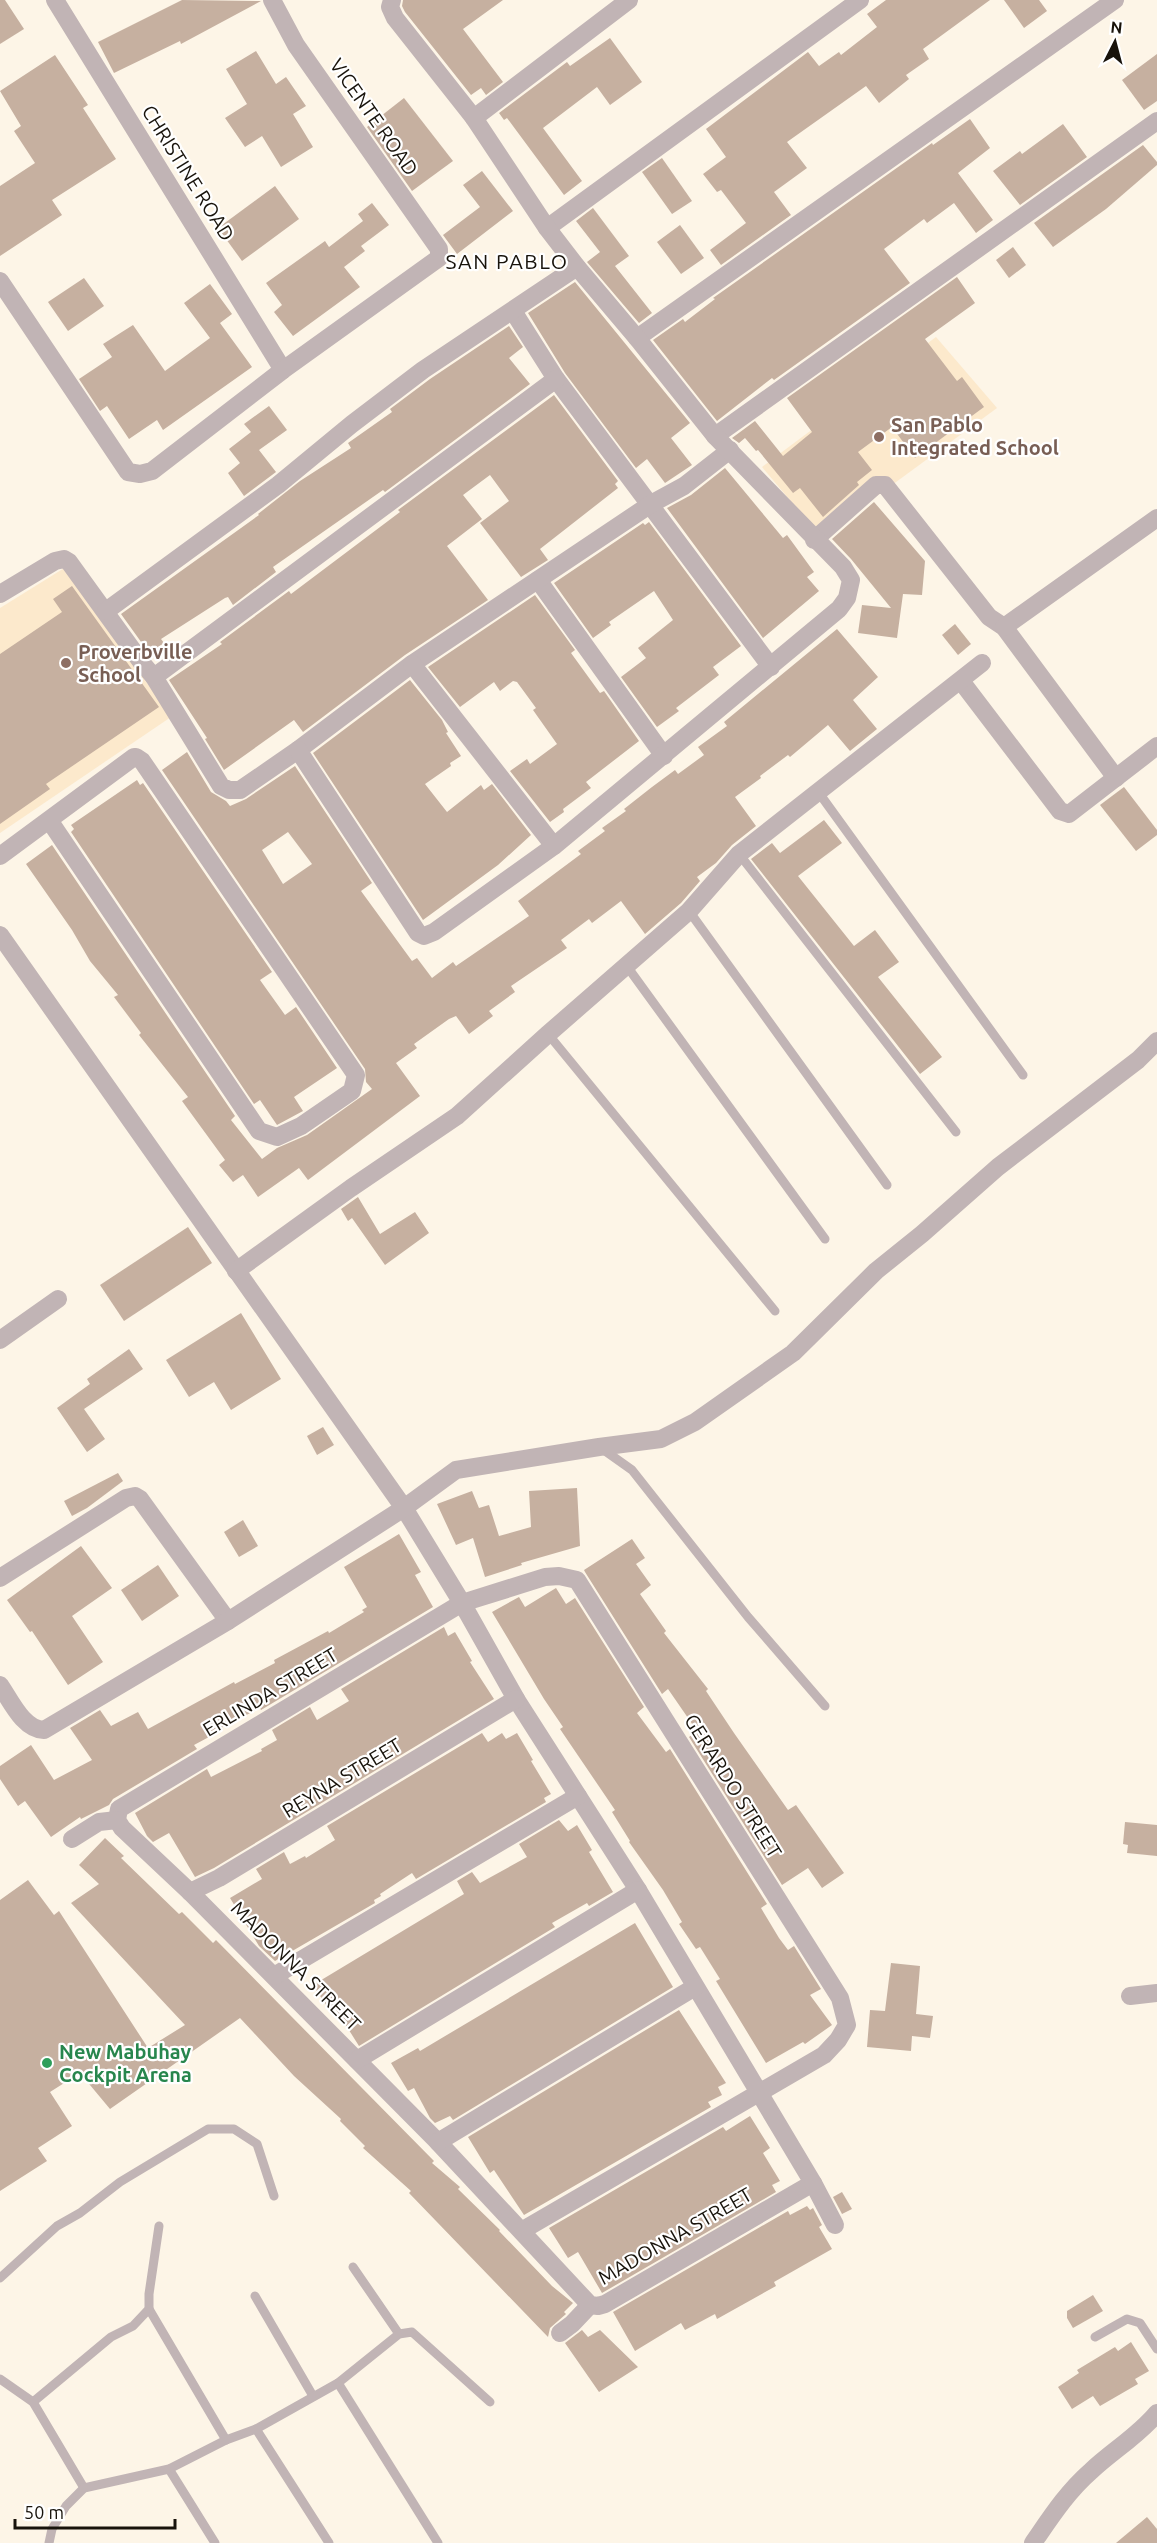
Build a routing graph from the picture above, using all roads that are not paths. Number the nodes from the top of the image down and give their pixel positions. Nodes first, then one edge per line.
1 (55, 0) edge
2 (272, 0) edge
3 (392, 0) edge
4 (629, 0) edge
5 (860, 0) edge
6 (1114, 0) edge
7 (474, 118) junction
8 (1157, 121) edge
9 (547, 228) junction
10 (577, 267) junction
11 (0, 281) edge
12 (513, 311) junction
13 (637, 338) junction
14 (283, 370) junction
15 (556, 380) junction
16 (715, 436) junction
17 (730, 450) junction
18 (651, 504) junction
19 (1157, 518) edge
20 (814, 540) junction
21 (538, 579) junction
22 (0, 594) edge
23 (106, 611) junction
24 (1004, 627) junction
25 (982, 663) dead end
26 (412, 664) junction
27 (771, 667) junction
28 (154, 677) junction
29 (961, 681) junction
30 (1157, 746) edge
31 (298, 750) junction
32 (664, 756) junction
33 (1116, 778) junction
34 (819, 793) junction
35 (49, 820) junction
36 (554, 846) junction
37 (739, 854) junction
38 (0, 856) edge
39 (689, 911) junction
40 (0, 935) edge
41 (626, 965) junction
42 (548, 1034) junction
43 (1157, 1041) edge
44 (1023, 1075) dead end
45 (957, 1132) dead end
46 (887, 1185) dead end
47 (825, 1239) dead end
48 (236, 1271) junction
49 (58, 1299) dead end
50 (775, 1311) dead end
51 (0, 1340) edge
52 (599, 1447) junction
53 (404, 1508) junction
54 (0, 1578) edge
55 (462, 1604) junction
56 (228, 1622) junction
57 (0, 1685) edge
58 (516, 1699) junction
59 (825, 1706) dead end
60 (578, 1796) junction
61 (119, 1824) junction
62 (72, 1839) dead end
63 (638, 1890) junction
64 (190, 1892) junction
65 (274, 1976) junction
66 (694, 1987) junction
67 (1157, 1993) edge
68 (1130, 1996) dead end
69 (357, 2060) junction
70 (759, 2092) junction
71 (438, 2142) junction
72 (813, 2183) junction
73 (274, 2196) dead end
74 (835, 2225) dead end
75 (159, 2226) dead end
76 (523, 2230) junction
77 (353, 2267) dead end
78 (0, 2278) edge
79 (255, 2296) dead end
80 (590, 2305) junction
81 (149, 2309) junction
82 (560, 2332) dead end
83 (399, 2334) junction
84 (1095, 2337) dead end
85 (1157, 2349) edge
86 (2, 2383) edge
87 (338, 2383) junction
88 (313, 2396) junction
89 (33, 2402) junction
90 (490, 2402) dead end
91 (1157, 2413) edge
92 (256, 2429) junction
93 (226, 2440) junction
94 (170, 2469) junction
95 (84, 2488) junction
96 (49, 2543) edge
97 (215, 2543) edge
98 (329, 2543) edge
99 (438, 2543) edge
100 (1033, 2543) edge

1 - 14 street, CHRISTINE ROAD
2 - 14 street, VICENTE ROAD
3 - 7 street
4 - 7 street
5 - 9 street
6 - 13 street
7 - 9 street
8 - 16 street
9 - 10 street
10 - 12 street
10 - 13 street
11 - 14 street
12 - 15 street
12 - 23 street
13 - 16 street
15 - 18 street
15 - 28 street
16 - 17 street
17 - 18 street
17 - 20 street
18 - 21 street
18 - 27 street
19 - 24 street
20 - 24 street
20 - 27 street
21 - 26 street
21 - 32 street
22 - 23 street
23 - 28 street
24 - 33 street
25 - 29 street
26 - 31 street
26 - 36 street
27 - 32 street
28 - 31 street
29 - 33 street
29 - 34 street
30 - 33 street
31 - 36 street
32 - 36 street
34 - 37 street
34 - 44 lane
35 - 35 street
35 - 38 street
37 - 39 street
37 - 45 lane
39 - 41 street
39 - 46 lane
40 - 48 street
41 - 42 street
41 - 47 lane
42 - 48 street
42 - 50 lane
43 - 52 street
48 - 53 street
49 - 51 street
52 - 53 street
52 - 59 lane
53 - 55 street
53 - 56 street
54 - 56 street
55 - 58 street
55 - 61 street, ERLINDA STREET
55 - 70 street, GERARDO STREET
56 - 57 street
58 - 60 street
58 - 64 street, REYNA STREET
60 - 63 street
60 - 65 street
61 - 62 street
61 - 64 street, MADONNA STREET
63 - 66 street
63 - 69 street
64 - 65 street, MADONNA STREET
65 - 69 street, MADONNA STREET
66 - 70 street
66 - 71 street
67 - 68 street
69 - 71 street, MADONNA STREET
70 - 72 street
70 - 76 street
71 - 76 street, MADONNA STREET
72 - 74 street
72 - 80 street, MADONNA STREET
73 - 78 lane
75 - 81 lane
76 - 80 street, MADONNA STREET
77 - 83 lane
79 - 88 lane
80 - 82 street
81 - 89 lane
81 - 93 lane
83 - 87 lane
83 - 90 lane
84 - 85 lane
86 - 89 lane
87 - 88 lane
87 - 99 lane
88 - 92 lane
89 - 95 lane
91 - 100 street
92 - 93 lane
92 - 98 lane
93 - 94 lane
94 - 95 lane
94 - 97 lane
95 - 96 lane

